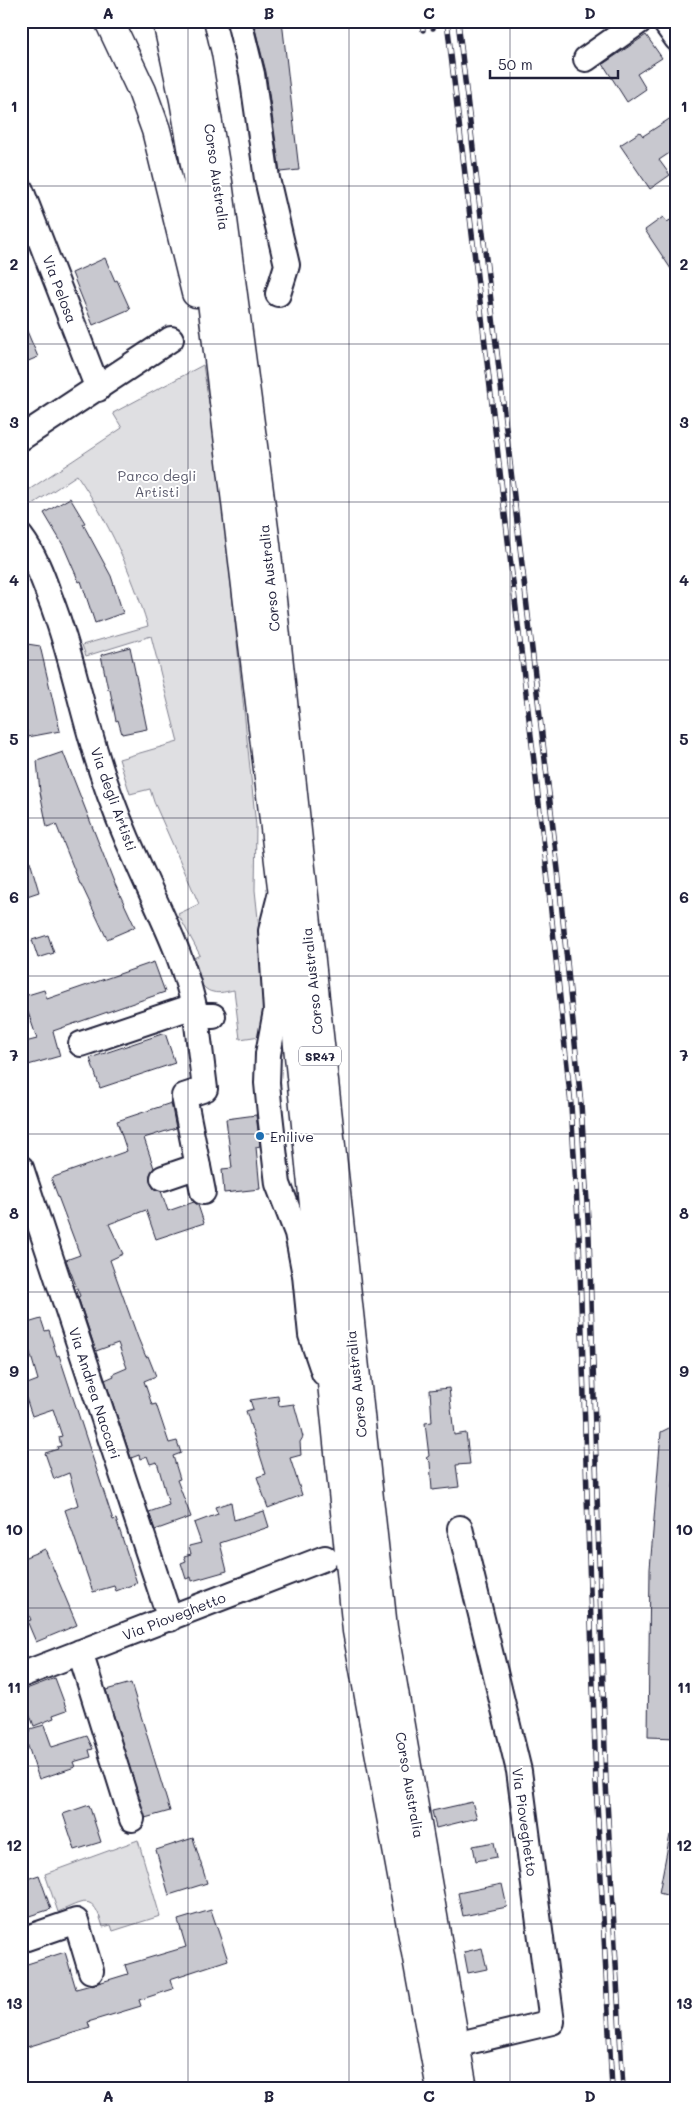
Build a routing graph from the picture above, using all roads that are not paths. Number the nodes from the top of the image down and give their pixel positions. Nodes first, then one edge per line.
1 (109, 21) edge
2 (168, 21) edge
3 (188, 21) edge
4 (196, 21) edge
5 (239, 21) edge
6 (640, 21) edge
7 (664, 21) edge
8 (677, 39) edge
9 (197, 58) junction
10 (586, 59) dead end
11 (21, 190) edge
12 (278, 294) dead end
13 (171, 339) dead end
14 (98, 388) junction
15 (224, 405) junction
16 (21, 438) edge
17 (21, 537) edge
18 (201, 1013) junction
19 (81, 1044) dead end
20 (198, 1166) junction
21 (21, 1168) edge
22 (163, 1178) dead end
23 (203, 1192) dead end
24 (460, 1528) dead end
25 (325, 1558) dead end
26 (170, 1619) junction
27 (80, 1652) junction
28 (21, 1675) edge
29 (132, 1820) dead end
30 (21, 1940) edge
31 (91, 1971) dead end
32 (455, 2045) junction
33 (441, 2089) edge
34 (463, 2089) edge

1 - 15 highway
2 - 15 highway, Corso Australia / SR47
3 - 9 highway, Corso Australia / SR47
4 - 9 highway
5 - 12 street
6 - 10 street
7 - 8 street
9 - 32 highway, Corso Australia / SR47
11 - 14 street, Via Pelosa
13 - 14 street
14 - 16 street
15 - 33 highway, Corso Australia / SR47
17 - 18 street, Via degli Artisti
18 - 19 street
18 - 20 street, Via degli Artisti
20 - 22 street
20 - 23 street
21 - 26 street, Via Andrea Naccari
24 - 32 street, Via Pioveghetto
25 - 26 street, Via Pioveghetto
26 - 27 street, Via Pioveghetto
27 - 28 street, Via Pioveghetto
27 - 29 street
30 - 31 street
32 - 34 highway, Corso Australia / SR47

